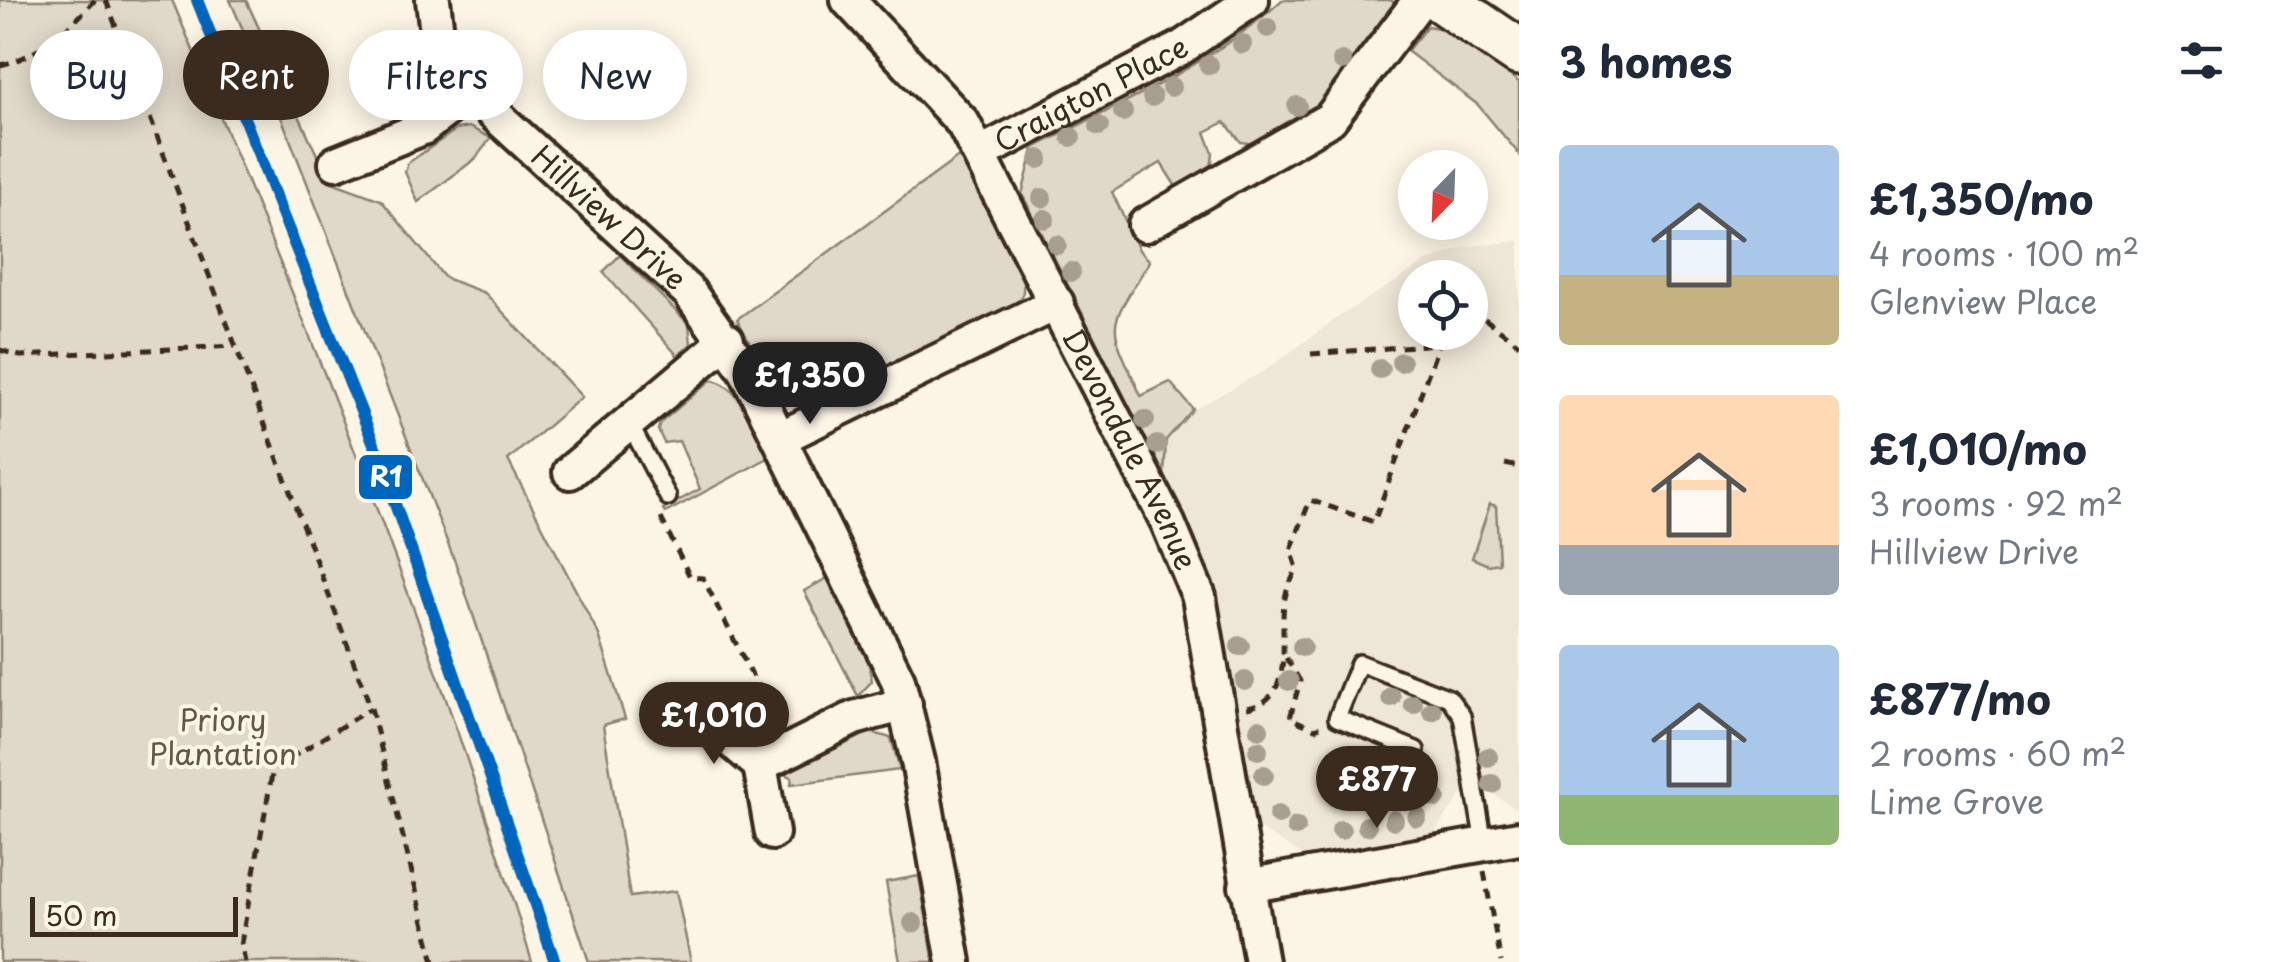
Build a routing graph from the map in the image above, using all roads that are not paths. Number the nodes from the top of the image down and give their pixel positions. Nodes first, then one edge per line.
1 (433, 0) edge
2 (848, 0) edge
3 (1252, 0) edge
4 (1420, 0) edge
5 (1442, 0) edge
6 (439, 30) edge
7 (1519, 52) edge
8 (433, 120) edge
9 (498, 120) edge
10 (980, 153) junction
11 (336, 162) dead end
12 (1145, 225) dead end
13 (1058, 302) junction
14 (727, 340) junction
15 (629, 423) junction
16 (780, 438) junction
17 (570, 472) dead end
18 (668, 497) road end
19 (905, 704) junction
20 (708, 721) dead end
21 (1416, 750) dead end
22 (760, 766) junction
23 (772, 833) dead end
24 (1519, 838) edge
25 (1482, 844) junction
26 (1246, 886) junction
27 (954, 962) edge
28 (1261, 962) edge

1 - 6 street, Hillview Drive
2 - 10 street, Devondale Avenue
3 - 10 street, Craigton Place
4 - 12 street
5 - 7 street
8 - 11 street
9 - 14 street, Hillview Drive
10 - 13 street, Devondale Avenue
13 - 16 street
13 - 26 street, Devondale Avenue
14 - 15 street
14 - 16 street, Hillview Drive
15 - 17 street
15 - 18 lane
16 - 19 street, Hillview Drive
19 - 22 street
19 - 27 street, Hillview Drive
20 - 22 street
21 - 25 lane
22 - 23 street
24 - 25 street
25 - 26 street
26 - 28 street, Devondale Avenue

